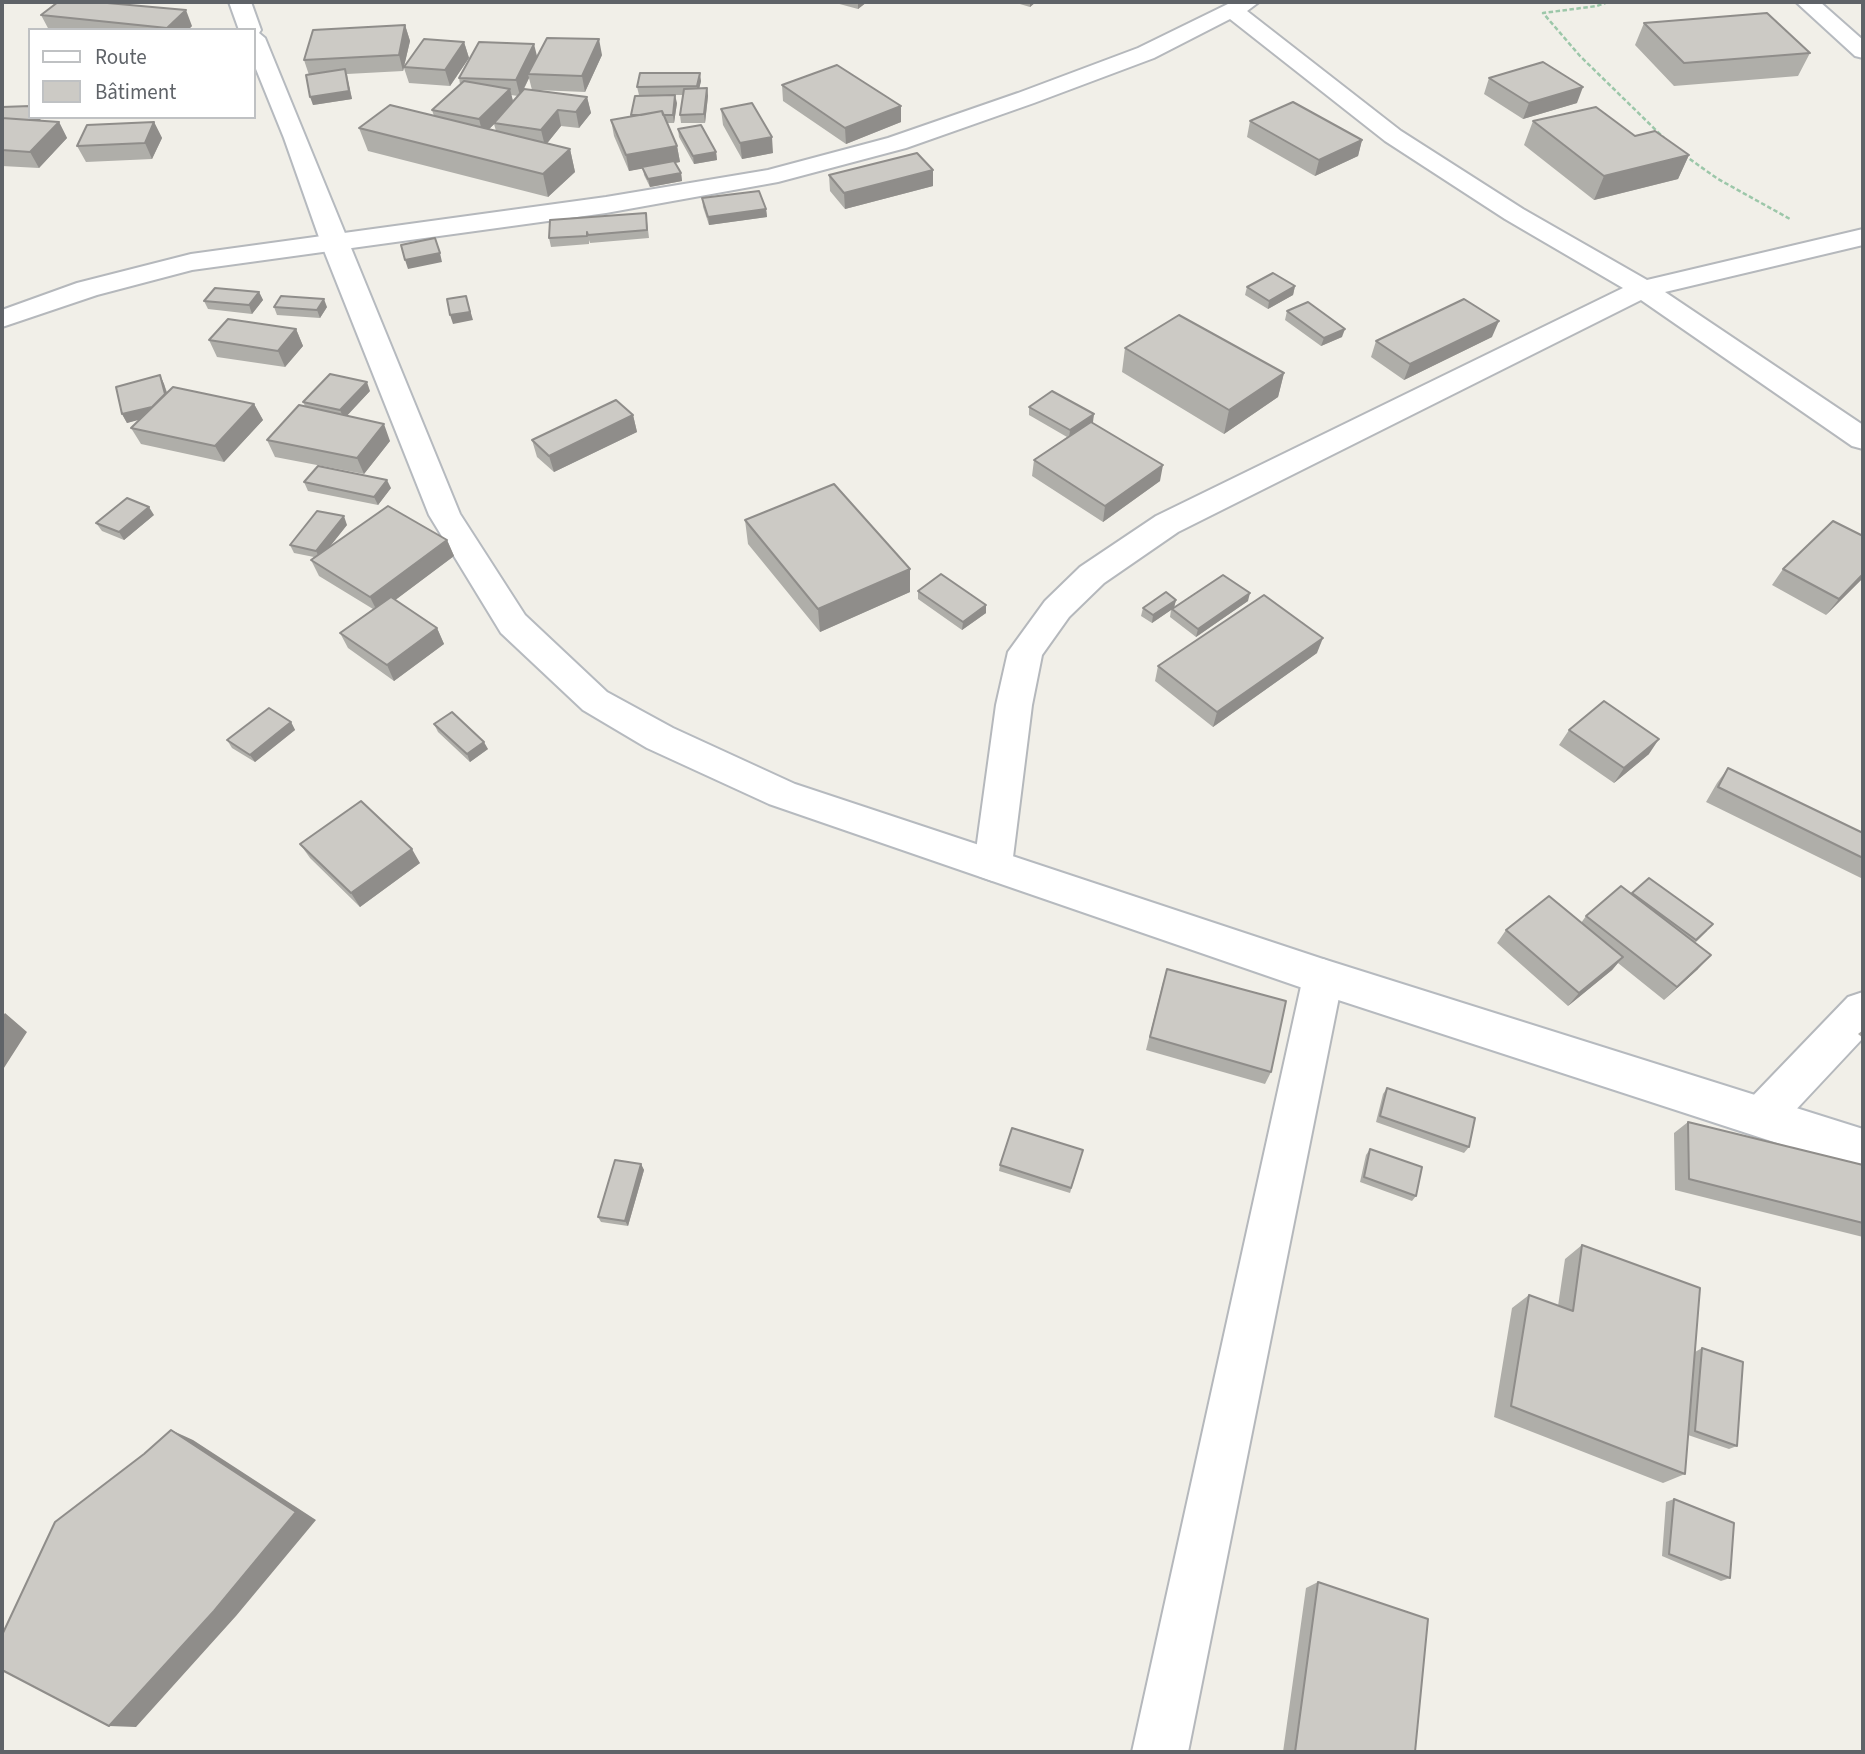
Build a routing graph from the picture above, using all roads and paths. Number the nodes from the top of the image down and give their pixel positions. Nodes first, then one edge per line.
1 (240, 2) edge
2 (1608, 2) edge
3 (1808, 2) edge
4 (1240, 7) edge
5 (249, 28) edge
6 (256, 43) edge
7 (1863, 51) edge
8 (1664, 138) edge
9 (1684, 154) edge
10 (1849, 239) edge
11 (334, 243) junction
12 (1643, 289) junction
13 (2, 319) edge
14 (1863, 439) edge
15 (993, 865) junction
16 (1323, 977) junction
17 (1863, 1010) edge
18 (1761, 1117) junction
19 (1863, 1150) edge
20 (1160, 1752) edge

1 - 5 street
2 - 8 path
3 - 7 street
4 - 11 street
4 - 12 street
6 - 11 street
9 - 10 path
10 - 12 street
11 - 13 street
11 - 15 street
12 - 14 street
12 - 15 street
15 - 16 street
16 - 18 street
16 - 20 street
17 - 18 street
18 - 19 street

